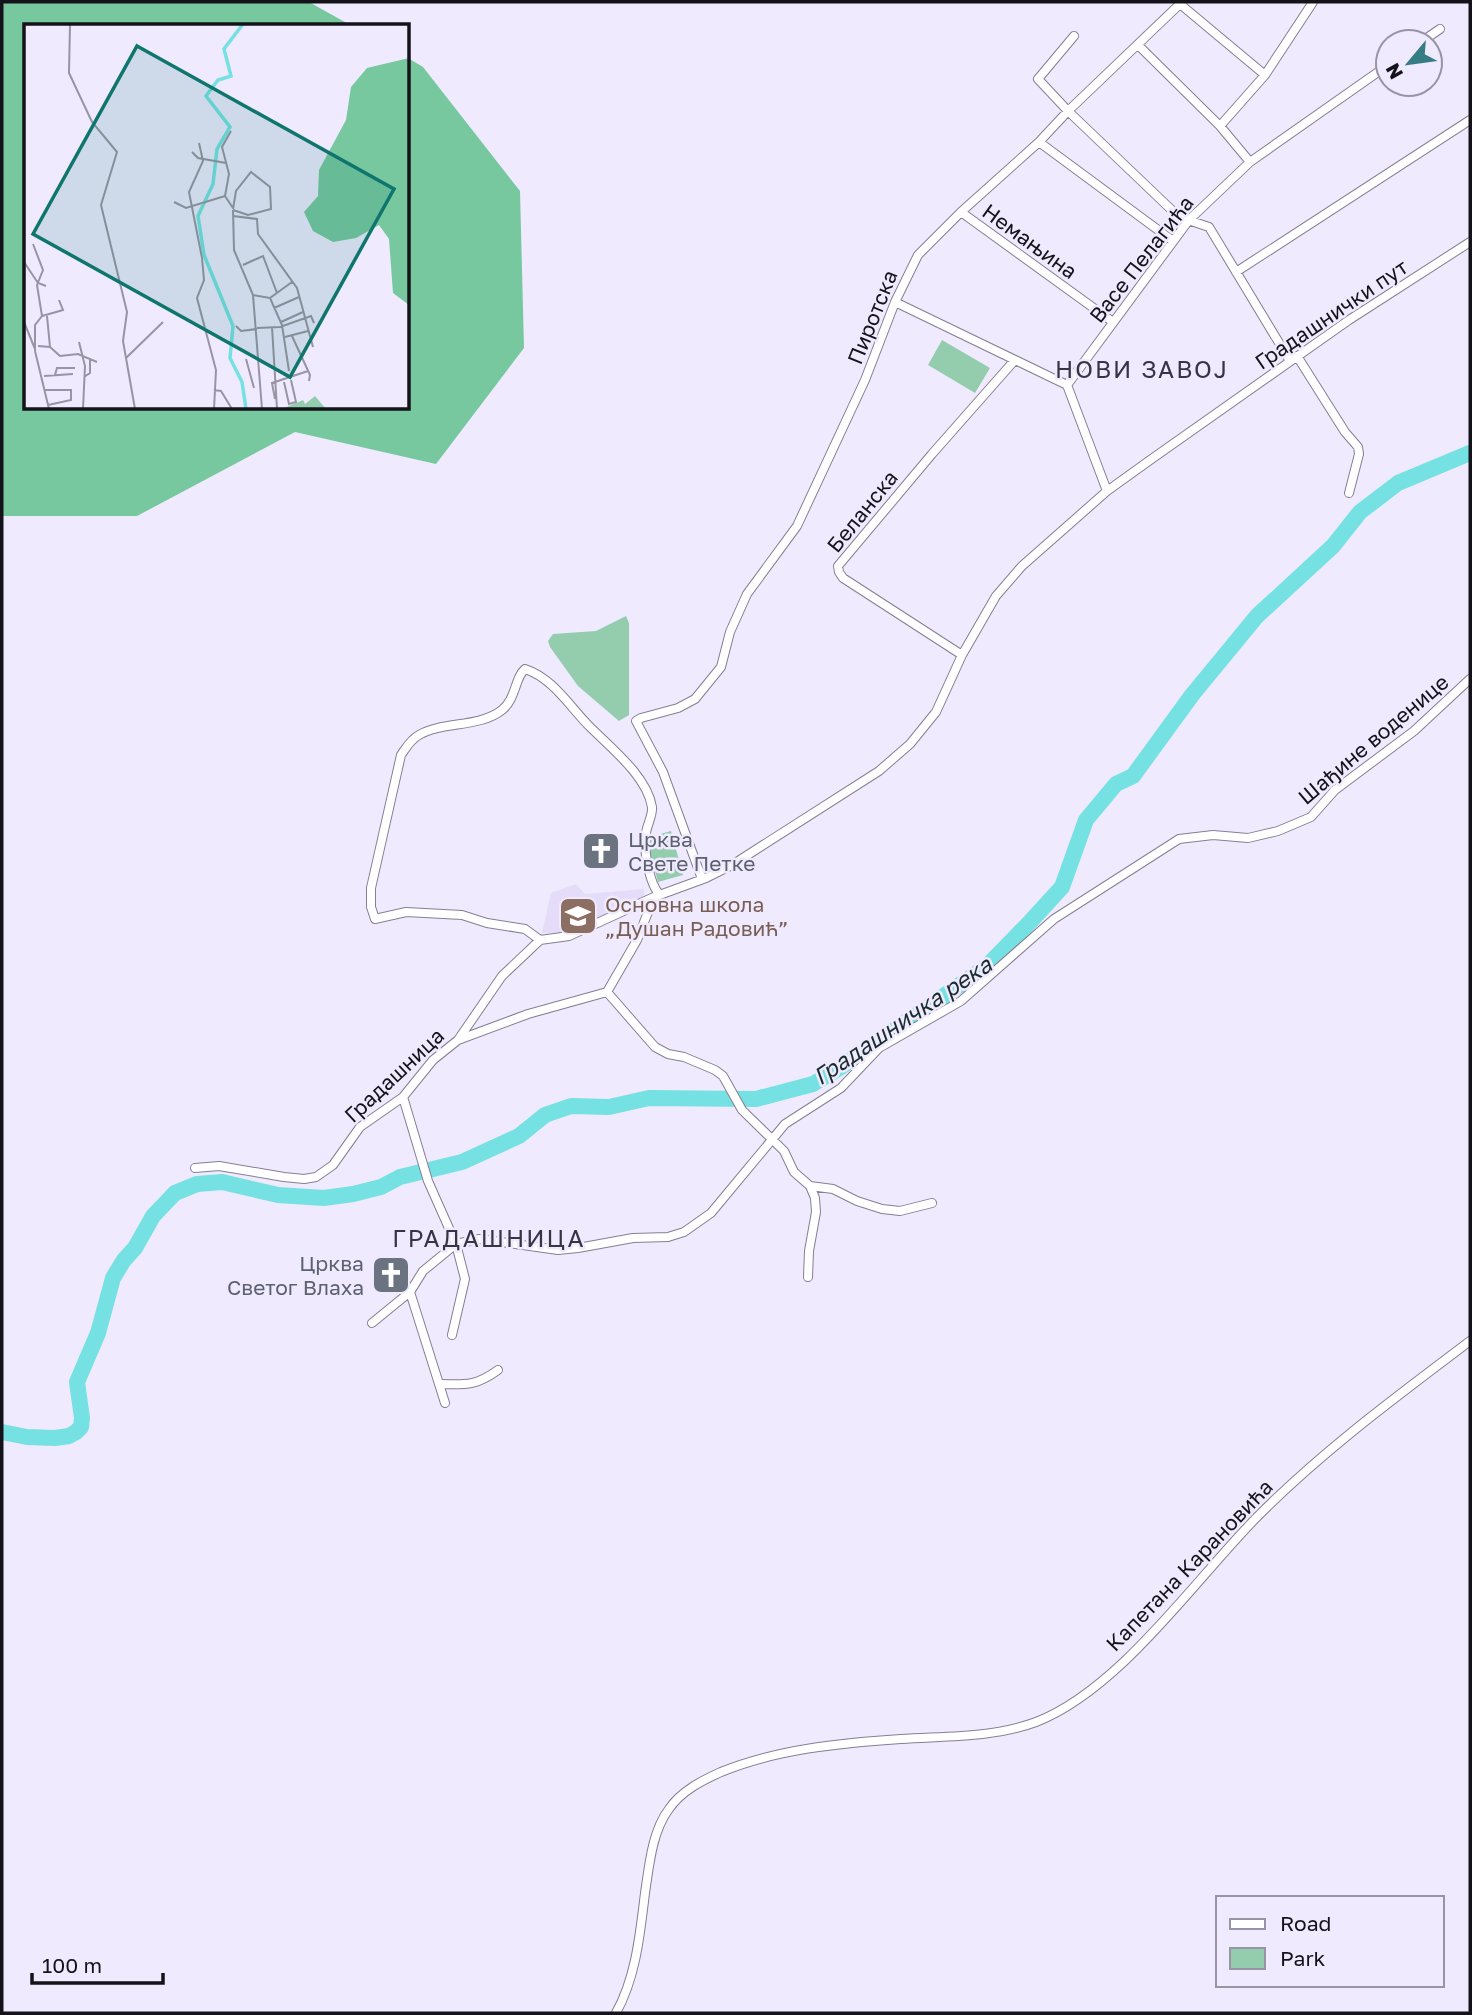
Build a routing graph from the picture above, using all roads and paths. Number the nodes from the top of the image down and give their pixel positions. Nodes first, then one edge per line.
1 (1313, 2) edge
2 (1181, 3) edge
3 (1074, 36) dead end
4 (1138, 45) junction
5 (1265, 75) junction
6 (1374, 75) edge
7 (1068, 111) junction
8 (1470, 120) edge
9 (1220, 126) junction
10 (1039, 142) junction
11 (1250, 162) junction
12 (961, 212) junction
13 (1188, 220) junction
14 (1173, 241) junction
15 (1470, 242) edge
16 (1236, 271) junction
17 (895, 302) junction
18 (1113, 322) junction
19 (1294, 359) junction
20 (1014, 361) junction
21 (1067, 385) junction
22 (1107, 491) junction
23 (1349, 493) dead end
24 (961, 655) junction
25 (1470, 680) edge
26 (702, 879) junction
27 (657, 896) junction
28 (540, 940) junction
29 (607, 992) junction
30 (458, 1040) junction
31 (403, 1097) junction
32 (771, 1141) junction
33 (195, 1168) dead end
34 (810, 1186) junction
35 (932, 1203) dead end
36 (456, 1244) junction
37 (808, 1277) dead end
38 (410, 1292) junction
39 (372, 1323) dead end
40 (452, 1335) dead end
41 (1470, 1341) edge
42 (498, 1370) dead end
43 (439, 1384) junction
44 (445, 1403) dead end
45 (616, 2013) edge

1 - 5 street
2 - 4 street, Пиротска
2 - 5 street
3 - 7 street
4 - 7 street, Пиротска
4 - 9 street
5 - 9 street
6 - 11 street, Васе Пелагића
7 - 10 street, Пиротска
7 - 13 street
8 - 16 street
9 - 11 street
10 - 12 street, Пиротска
10 - 14 street
11 - 13 street, Васе Пелагића
12 - 17 street, Пиротска
12 - 18 street, Немањина
13 - 14 street, Васе Пелагића
13 - 16 street
14 - 18 street, Васе Пелагића
15 - 19 street, Градашнички пут
16 - 19 street
17 - 20 street
17 - 26 street, Пиротска
18 - 21 street, Васе Пелагића
19 - 22 street, Градашнички пут
19 - 23 street
20 - 21 street
20 - 24 street, Беланска
21 - 22 street
22 - 24 street, Градашнички пут
24 - 26 street, Градашнички пут
25 - 32 street, Шађине воденице
26 - 27 street
27 - 28 street
27 - 28 street
27 - 29 street
28 - 30 street
29 - 30 street, Градашница
29 - 32 street
30 - 31 street, Градашница
31 - 33 street, Градашница
31 - 36 street
32 - 34 street
32 - 36 street
34 - 35 street
34 - 37 street
36 - 38 street
36 - 40 street
38 - 39 street
38 - 43 street
41 - 45 street, Капетана Карановића
42 - 43 street
43 - 44 street

